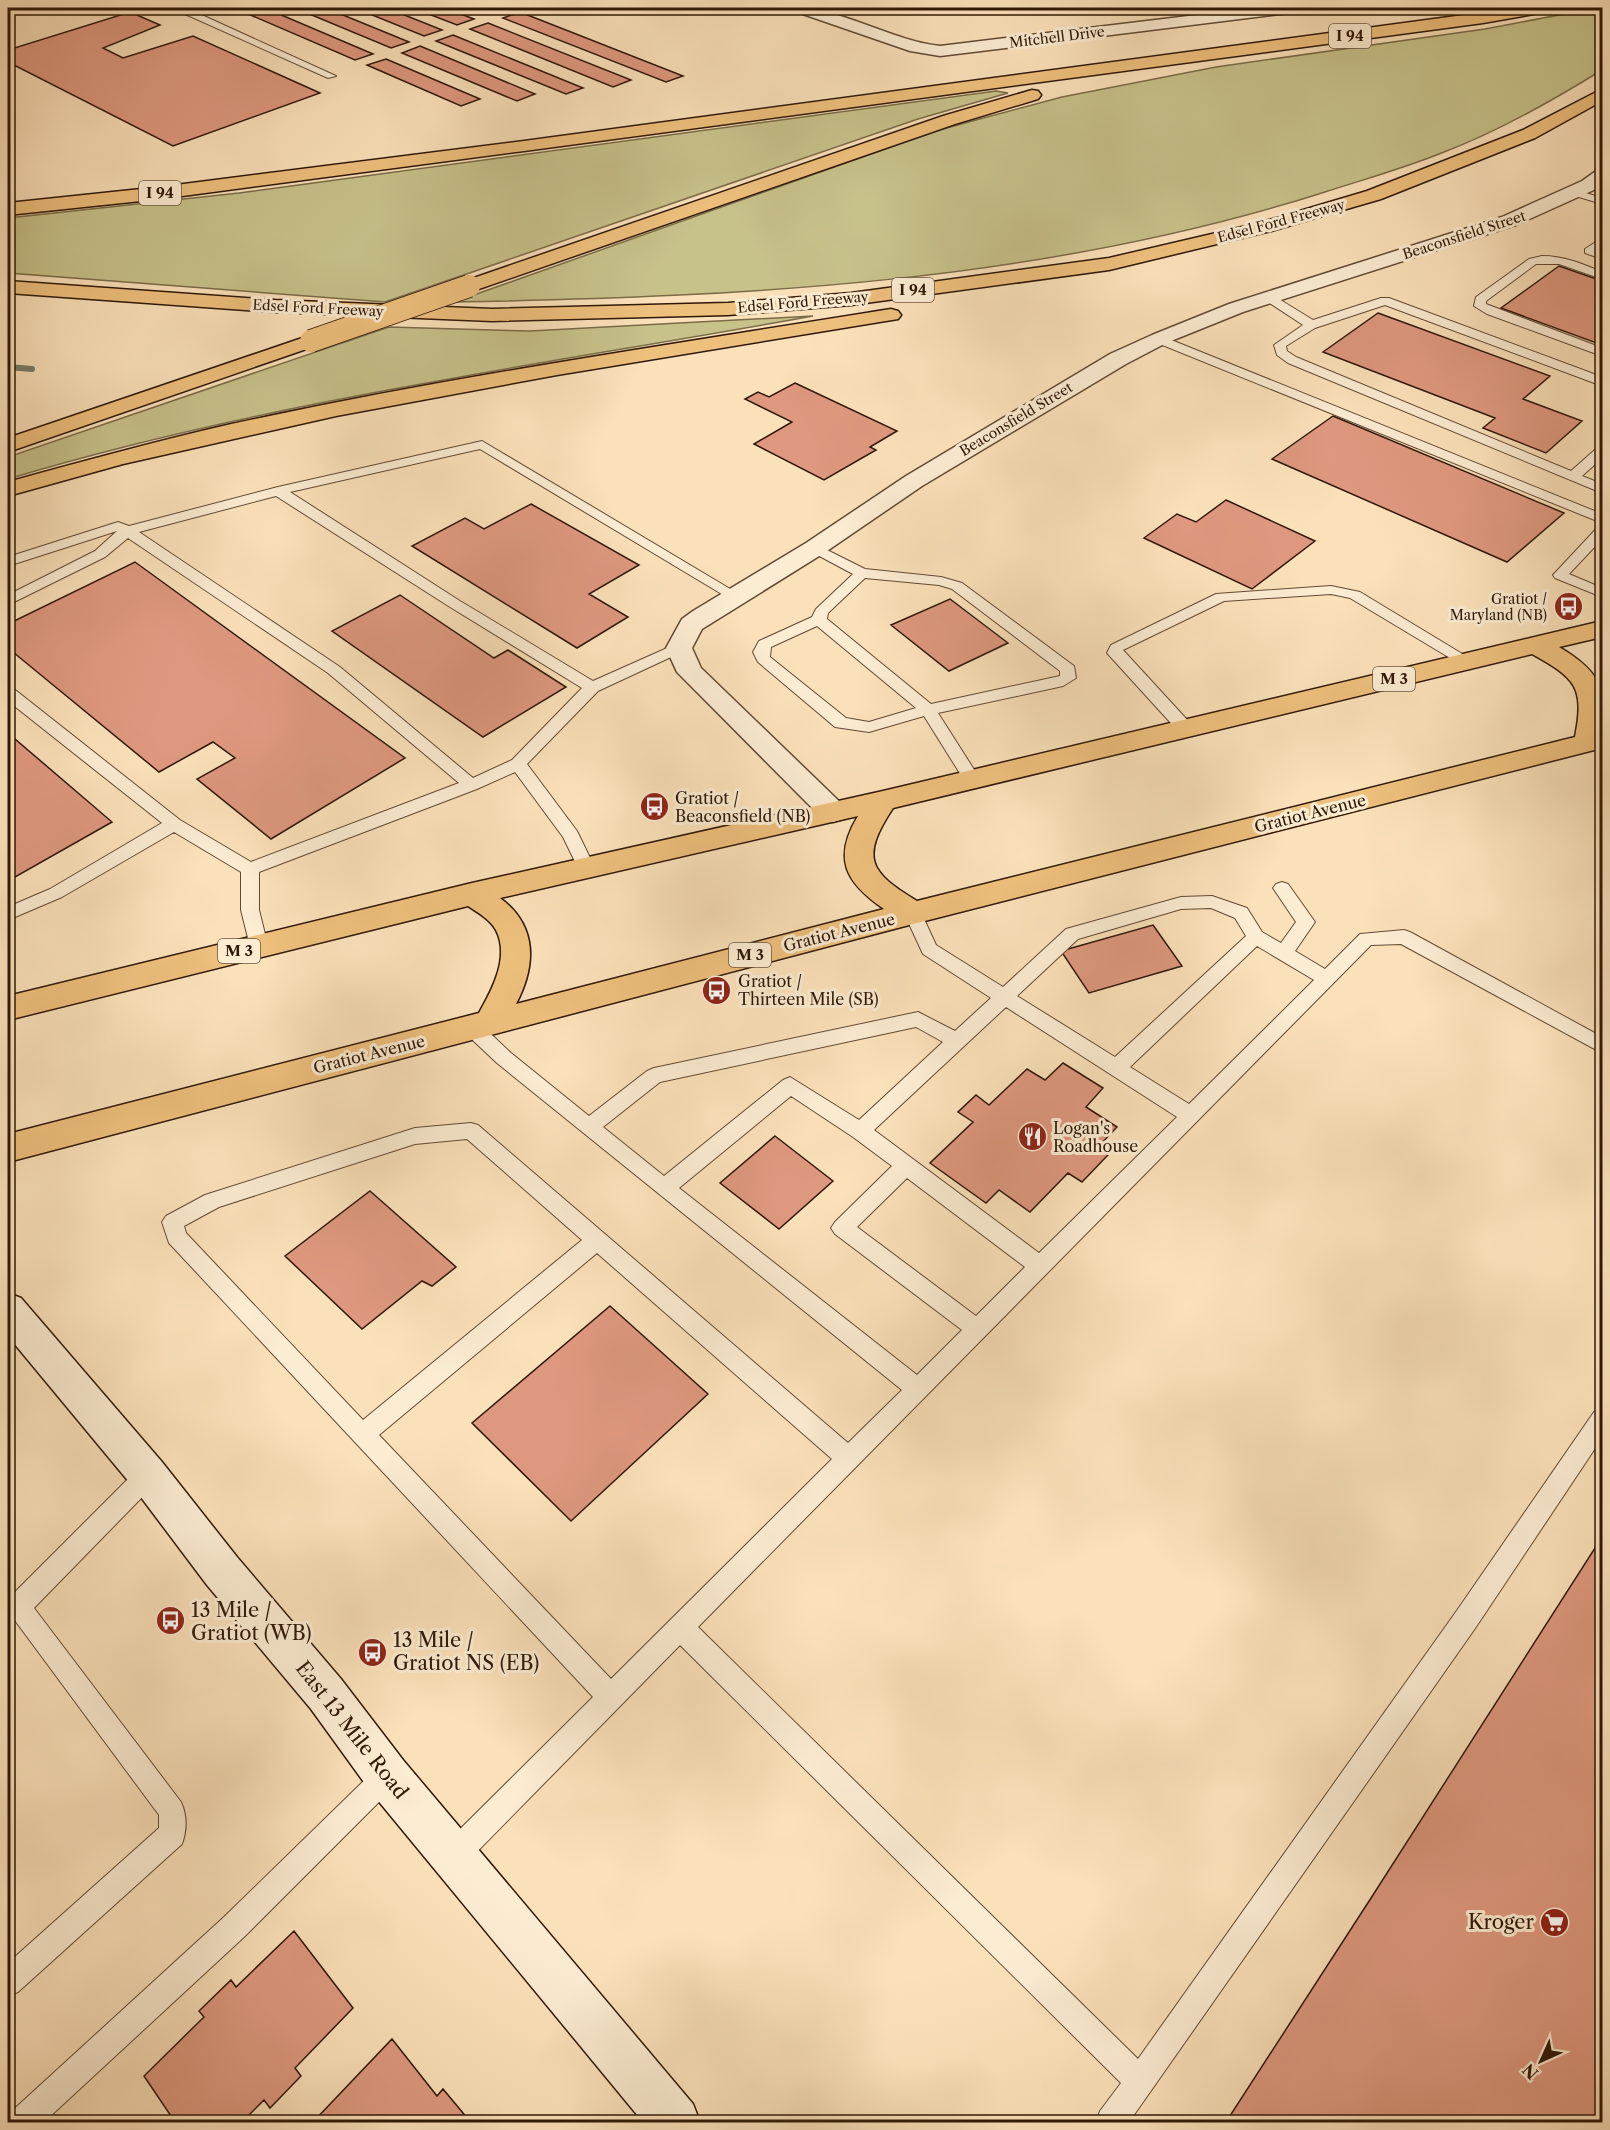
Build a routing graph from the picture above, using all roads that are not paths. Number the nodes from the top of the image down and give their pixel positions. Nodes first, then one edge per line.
1 (188, 8) edge
2 (800, 8) edge
3 (1289, 8) edge
4 (1540, 8) edge
5 (1159, 61) junction
6 (331, 76) dead end
7 (1602, 94) edge
8 (1529, 134) junction
9 (1602, 175) edge
10 (1573, 192) junction
11 (1602, 201) edge
12 (8, 209) edge
13 (1602, 241) edge
14 (1602, 256) edge
15 (1602, 276) edge
16 (8, 287) edge
17 (1269, 297) junction
18 (930, 308) dead end
19 (907, 312) dead end
20 (1311, 325) junction
21 (1159, 339) junction
22 (1602, 352) edge
23 (1602, 381) edge
24 (8, 445) edge
25 (1602, 451) edge
26 (1573, 477) junction
27 (8, 489) edge
28 (1602, 489) edge
29 (278, 491) junction
30 (1602, 519) edge
31 (127, 531) junction
32 (1602, 531) edge
33 (814, 548) junction
34 (8, 562) edge
35 (862, 573) junction
36 (1602, 593) edge
37 (735, 596) junction
38 (8, 602) edge
39 (819, 620) junction
40 (1602, 629) edge
41 (1536, 645) junction
42 (679, 648) junction
43 (1466, 662) junction
44 (592, 687) junction
45 (8, 693) edge
46 (928, 710) junction
47 (1185, 728) junction
48 (1595, 741) edge
49 (518, 764) junction
50 (972, 779) junction
51 (471, 785) junction
52 (884, 801) junction
53 (833, 812) junction
54 (174, 824) junction
55 (586, 868) junction
56 (250, 869) junction
57 (1282, 888) dead end
58 (472, 894) junction
59 (913, 913) junction
60 (8, 914) edge
61 (1256, 937) junction
62 (259, 946) junction
63 (1283, 953) junction
64 (1326, 978) junction
65 (1005, 998) junction
66 (8, 1008) edge
67 (480, 1025) junction
68 (957, 1041) junction
69 (1602, 1046) edge
70 (1116, 1068) junction
71 (1190, 1115) junction
72 (589, 1127) junction
73 (860, 1131) junction
74 (8, 1148) edge
75 (907, 1166) junction
76 (664, 1188) junction
77 (598, 1239) junction
78 (1040, 1266) junction
79 (8, 1309) edge
80 (977, 1329) junction
81 (918, 1389) junction
82 (1602, 1419) edge
83 (362, 1435) junction
84 (848, 1458) junction
85 (148, 1475) junction
86 (13, 1600) edge
87 (680, 1627) junction
88 (610, 1698) junction
89 (387, 1776) junction
90 (454, 1855) junction
91 (8, 1982) edge
92 (1140, 2081) junction
93 (22, 2122) edge
94 (675, 2122) edge
95 (1111, 2122) edge

1 - 6 lane
2 - 3 street, Mitchell Drive
4 - 5 main road, I 94
5 - 12 main road, I 94
5 - 24 main road, bridge
7 - 8 main road, Edsel Ford Freeway / I 94
8 - 16 main road, Edsel Ford Freeway / I 94
8 - 18 main road
9 - 10 street, Beaconsfield Street
10 - 11 lane
10 - 17 street, Beaconsfield Street
13 - 14 lane
15 - 22 lane
17 - 20 lane
17 - 21 street, Beaconsfield Street
19 - 27 main road
20 - 23 lane
20 - 26 lane
21 - 30 lane
21 - 33 street, Beaconsfield Street
25 - 26 lane
26 - 28 lane
29 - 31 lane
29 - 37 lane
29 - 44 lane
31 - 34 lane
31 - 38 lane
31 - 51 lane
32 - 36 lane
33 - 35 lane
33 - 37 street, Beaconsfield Street
35 - 39 lane
35 - 46 lane
37 - 42 street, Beaconsfield Street
39 - 46 lane
39 - 46 lane
40 - 41 main road, M 3
41 - 43 main road, M 3
41 - 48 main road
42 - 44 lane
42 - 53 street
43 - 47 main road, M 3
43 - 47 lane
44 - 49 lane
45 - 54 lane
46 - 50 lane
47 - 50 main road, M 3
48 - 59 main road, Gratiot Avenue / M 3
49 - 51 lane
49 - 55 lane
50 - 52 main road, M 3
51 - 56 lane
52 - 53 main road, M 3
52 - 59 main road
53 - 55 main road, M 3
54 - 56 lane
54 - 60 lane
55 - 58 main road, M 3
56 - 62 lane
57 - 63 lane
58 - 62 main road, M 3
58 - 67 main road
59 - 65 lane
59 - 67 main road, Gratiot Avenue / M 3
61 - 63 lane
61 - 65 lane
61 - 70 lane
62 - 66 main road, M 3
63 - 64 lane
64 - 69 lane
64 - 71 lane
65 - 68 lane
65 - 70 lane
67 - 72 lane
67 - 74 main road, Gratiot Avenue / M 3
68 - 72 lane
68 - 73 lane
70 - 71 lane
71 - 78 lane
72 - 76 lane
73 - 75 lane
73 - 76 lane
75 - 78 lane
75 - 80 lane
76 - 81 lane
77 - 83 lane
77 - 83 lane
77 - 84 lane
78 - 80 lane
79 - 85 street, East 13 Mile Road
80 - 81 lane
81 - 84 lane
82 - 92 lane
83 - 88 lane
84 - 87 lane
85 - 86 lane
85 - 89 street, East 13 Mile Road
86 - 91 lane
87 - 88 lane
87 - 92 lane
88 - 90 lane
89 - 90 street, East 13 Mile Road
89 - 93 lane
90 - 94 street, East 13 Mile Road
92 - 95 lane

